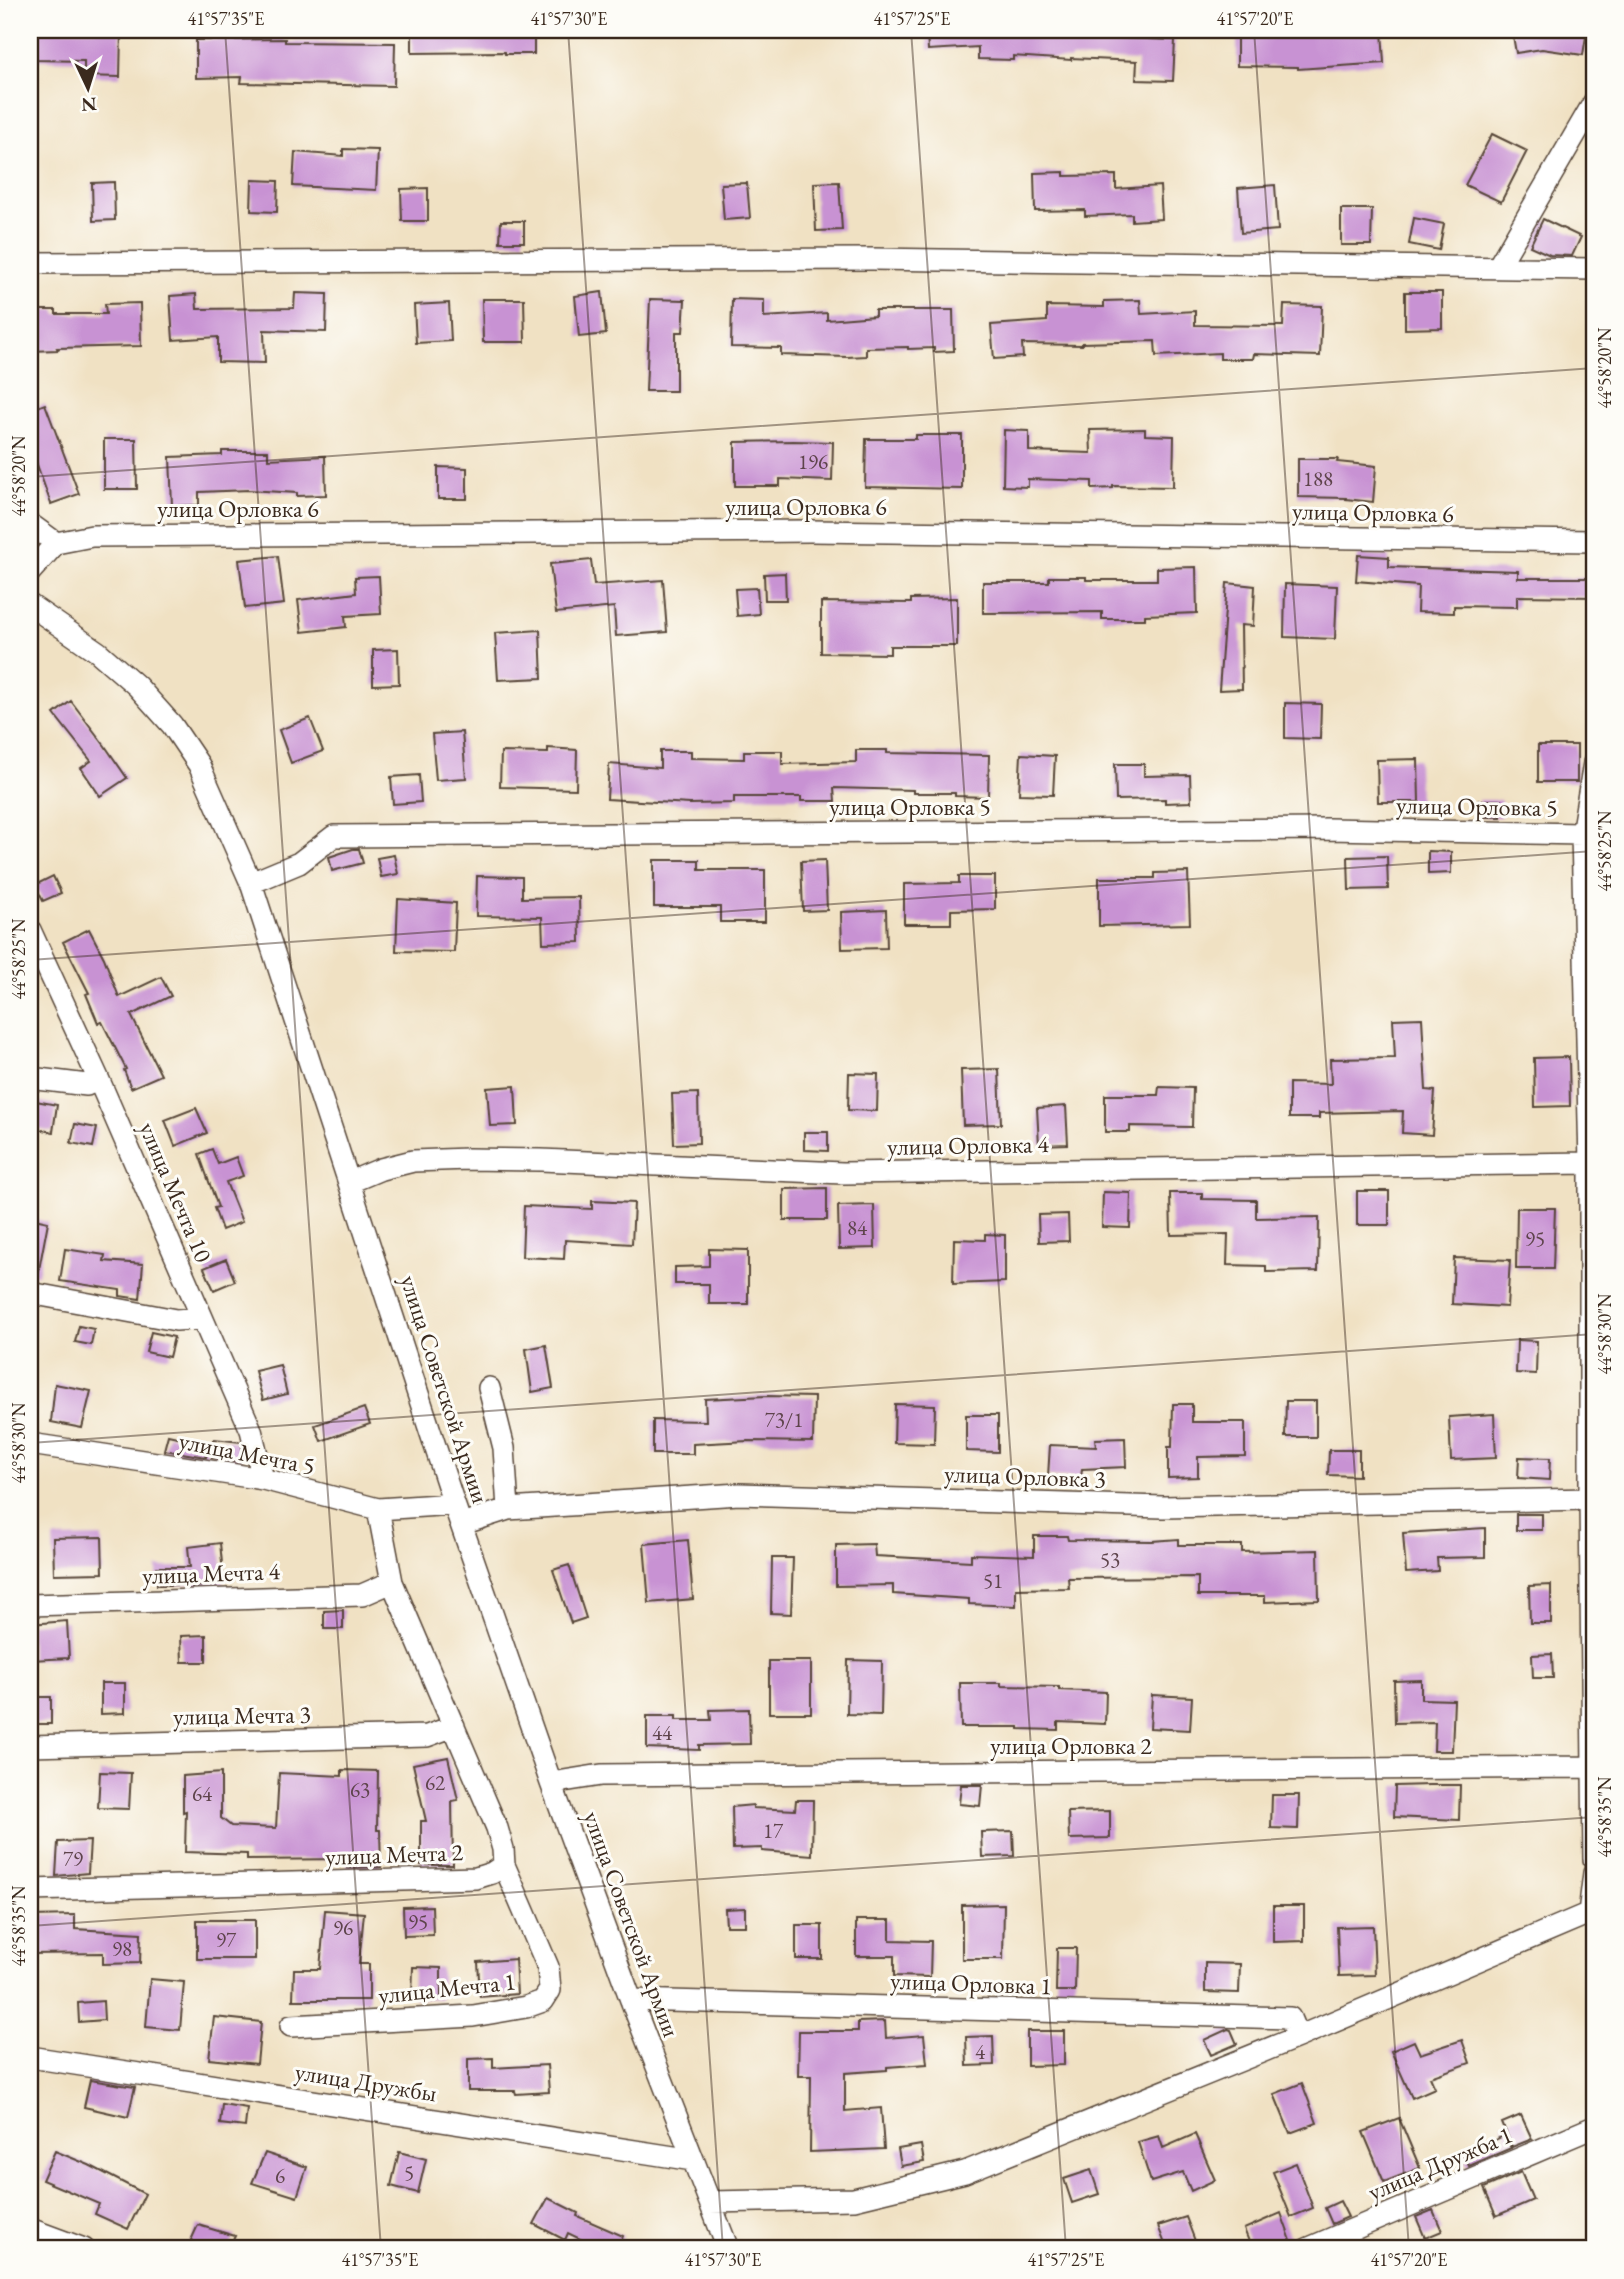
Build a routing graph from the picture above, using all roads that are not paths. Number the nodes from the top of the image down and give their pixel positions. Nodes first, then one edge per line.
1 (1594, 102) edge
2 (30, 263) edge
3 (1498, 267) junction
4 (1594, 269) edge
5 (30, 524) edge
6 (1594, 541) edge
7 (56, 543) junction
8 (30, 572) edge
9 (30, 605) edge
10 (1594, 763) edge
11 (1582, 834) junction
12 (251, 883) junction
13 (30, 930) edge
14 (30, 1078) edge
15 (98, 1078) junction
16 (1590, 1163) junction
17 (350, 1182) junction
18 (30, 1293) edge
19 (202, 1318) junction
20 (489, 1388) dead end
21 (30, 1444) edge
22 (263, 1479) junction
23 (1590, 1499) junction
24 (378, 1509) junction
25 (508, 1509) junction
26 (458, 1514) junction
27 (392, 1582) junction
28 (30, 1605) edge
29 (454, 1726) junction
30 (30, 1746) edge
31 (1592, 1767) edge
32 (551, 1783) junction
33 (1594, 1859) edge
34 (504, 1865) junction
35 (1594, 1873) edge
36 (30, 1890) edge
37 (1592, 1912) edge
38 (631, 2000) junction
39 (291, 2026) dead end
40 (1298, 2036) junction
41 (30, 2057) edge
42 (1594, 2127) edge
43 (693, 2160) junction
44 (710, 2202) junction
45 (30, 2229) edge
46 (84, 2249) edge
47 (728, 2249) edge
48 (1307, 2249) edge

1 - 3 street
2 - 3 street
3 - 4 street
5 - 7 street
6 - 7 street, улица Орловка 6
7 - 8 street
9 - 12 street, улица Советской Армии
10 - 11 street
11 - 12 street, улица Орловка 5
11 - 16 street
12 - 17 street, улица Советской Армии
13 - 15 street, улица Мечта 10
14 - 15 street
15 - 19 street, улица Мечта 10
16 - 17 street, улица Орловка 4
16 - 23 street
17 - 26 street, улица Советской Армии
18 - 19 street
19 - 22 street, улица Мечта 10
20 - 25 street
21 - 22 street, улица Мечта 5
22 - 24 street, улица Мечта 5
23 - 25 street, улица Орловка 3
23 - 31 street
24 - 26 street, улица Мечта 5
24 - 27 street, улица Мечта 2
25 - 26 street, улица Орловка 3
26 - 32 street, улица Советской Армии
27 - 28 street, улица Мечта 4
27 - 29 street, улица Мечта 2
29 - 30 street, улица Мечта 3
29 - 34 street, улица Мечта 2
31 - 32 street, улица Орловка 2
31 - 33 street
32 - 38 street, улица Советской Армии
34 - 36 street, улица Мечта 2
34 - 39 street, улица Мечта 1
35 - 37 street
37 - 40 street
38 - 40 street, улица Орловка 1
38 - 43 street, улица Советской Армии
40 - 44 street
41 - 43 street, улица Дружбы
42 - 48 street, улица Дружба 1
43 - 44 street, улица Советской Армии
44 - 47 street, улица Советской Армии
45 - 46 street

